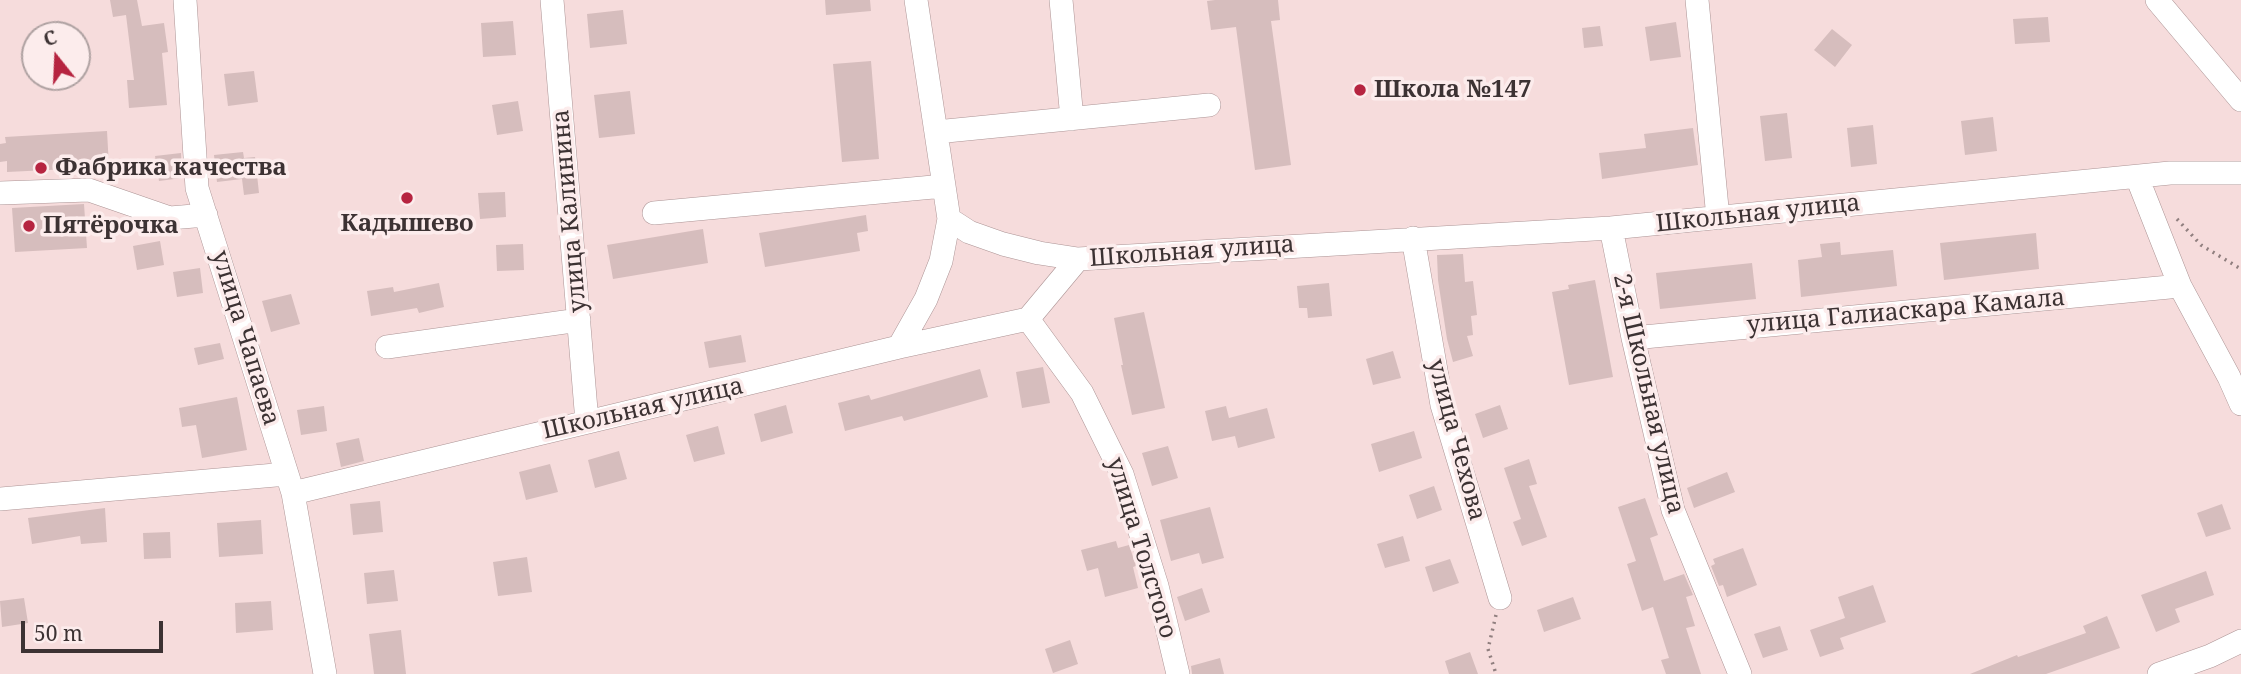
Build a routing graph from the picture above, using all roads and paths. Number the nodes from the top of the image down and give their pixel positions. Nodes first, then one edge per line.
1 (186, 0) edge
2 (552, 0) edge
3 (916, 0) edge
4 (1061, 0) edge
5 (1697, 0) edge
6 (2157, 0) edge
7 (2241, 100) edge
8 (1209, 105) dead end
9 (1072, 118) junction
10 (936, 132) junction
11 (2241, 173) edge
12 (2137, 177) junction
13 (944, 186) junction
14 (0, 193) edge
15 (654, 213) dead end
16 (206, 215) junction
17 (2174, 216) dead end
18 (1718, 218) junction
19 (949, 219) junction
20 (1611, 228) junction
21 (1413, 238) junction
22 (1078, 259) junction
23 (2241, 269) edge
24 (2180, 286) junction
25 (1028, 319) junction
26 (579, 320) junction
27 (1633, 338) junction
28 (387, 347) dead end
29 (899, 347) junction
30 (2241, 404) edge
31 (587, 422) junction
32 (290, 484) junction
33 (0, 499) edge
34 (1500, 598) joint
35 (2241, 641) edge
36 (326, 674) edge
37 (1178, 674) edge
38 (1496, 674) edge
39 (1740, 674) edge
40 (2159, 674) edge

1 - 16 street, улица Чапаева
2 - 26 street, улица Калинина
3 - 10 street
4 - 9 street
5 - 18 street
6 - 7 street
8 - 9 street
9 - 10 street
10 - 13 street
11 - 12 street, Школьная улица
12 - 18 street, Школьная улица
12 - 24 street
13 - 15 street
13 - 19 street
14 - 16 street
16 - 32 street, улица Чапаева
17 - 23 path
18 - 20 street, Школьная улица
19 - 22 street
19 - 29 street
20 - 21 street, Школьная улица
20 - 27 street, 2-я Школьная улица
21 - 22 street, Школьная улица
21 - 34 street, улица Чехова
22 - 25 street, Школьная улица
24 - 27 street, улица Галиаскара Камала
24 - 30 street
25 - 29 street, Школьная улица
25 - 37 street, улица Толстого
26 - 28 street
26 - 31 street, улица Калинина
27 - 39 street, 2-я Школьная улица
29 - 31 street, Школьная улица
31 - 32 street, Школьная улица
32 - 33 street, Школьная улица
32 - 36 street, улица Чапаева
34 - 38 path
35 - 40 street

